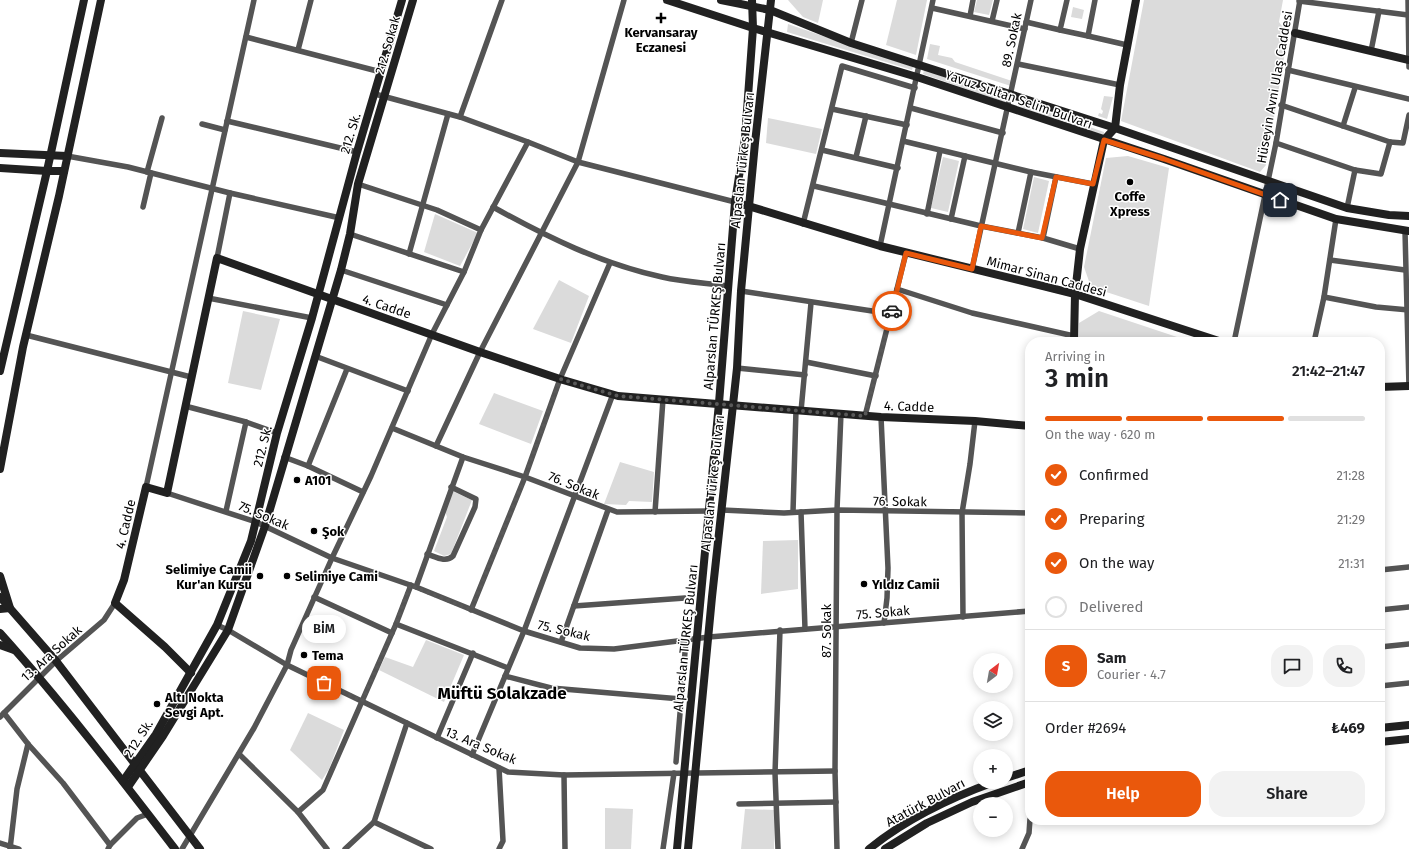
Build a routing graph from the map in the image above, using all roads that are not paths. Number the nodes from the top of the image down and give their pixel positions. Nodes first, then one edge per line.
1 (84, 0) edge
2 (100, 0) edge
3 (254, 0) edge
4 (311, 0) edge
5 (402, 0) edge
6 (413, 0) edge
7 (502, 0) edge
8 (624, 0) edge
9 (667, 0) edge
10 (721, 0) edge
11 (771, 0) edge
12 (862, 0) edge
13 (933, 0) edge
14 (973, 0) edge
15 (997, 0) edge
16 (1031, 0) edge
17 (1066, 0) edge
18 (1095, 0) edge
19 (1136, 0) edge
20 (1408, 0) edge
21 (1299, 1) edge
22 (752, 3) edge
23 (932, 8) junction
24 (770, 10) junction
25 (1379, 11) junction
26 (1408, 15) edge
27 (970, 16) junction
28 (992, 21) junction
29 (1026, 22) junction
30 (752, 28) junction
31 (1025, 30) junction
32 (1060, 30) junction
33 (768, 31) junction
34 (1295, 33) junction
35 (1088, 36) junction
36 (246, 37) junction
37 (851, 43) junction
38 (1127, 45) junction
39 (298, 50) junction
40 (1371, 50) junction
41 (1409, 62) edge
42 (920, 64) junction
43 (1018, 64) junction
44 (1288, 70) junction
45 (381, 72) junction
46 (917, 77) junction
47 (1120, 85) junction
48 (915, 88) junction
49 (1355, 88) junction
50 (375, 94) junction
51 (1011, 94) junction
52 (384, 97) junction
53 (1409, 99) edge
54 (1281, 106) junction
55 (911, 108) junction
56 (1007, 108) junction
57 (832, 109) junction
58 (448, 114) junction
59 (1409, 115) edge
60 (866, 116) junction
61 (460, 117) junction
62 (162, 118) dead end
63 (227, 121) junction
64 (202, 124) dead end
65 (907, 125) junction
66 (1343, 126) junction
67 (1115, 128) junction
68 (225, 130) junction
69 (1002, 133) junction
70 (1104, 140) junction
71 (528, 142) junction
72 (903, 142) junction
73 (1276, 142) junction
74 (1390, 142) junction
75 (1406, 143) edge
76 (822, 150) junction
77 (940, 150) junction
78 (357, 152) junction
79 (0, 153) edge
80 (50, 154) junction
81 (68, 156) junction
82 (965, 156) junction
83 (856, 157) junction
84 (578, 162) junction
85 (996, 163) junction
86 (0, 168) edge
87 (898, 168) junction
88 (1356, 170) junction
89 (64, 171) junction
90 (47, 172) junction
91 (1031, 172) junction
92 (149, 173) junction
93 (1056, 177) junction
94 (1269, 181) junction
95 (358, 184) junction
96 (1093, 184) junction
97 (814, 186) junction
98 (212, 188) junction
99 (230, 193) junction
100 (1266, 195) junction
101 (735, 202) junction
102 (889, 205) junction
103 (422, 206) junction
104 (142, 207) dead end
105 (493, 207) junction
106 (749, 207) junction
107 (1347, 208) junction
108 (927, 214) junction
109 (1409, 216) edge
110 (340, 218) junction
111 (951, 219) junction
112 (1336, 219) junction
113 (803, 224) junction
114 (981, 226) junction
115 (481, 230) junction
116 (1407, 231) edge
117 (1018, 233) junction
118 (350, 234) junction
119 (540, 234) junction
120 (1042, 238) junction
121 (880, 246) junction
122 (1080, 249) junction
123 (906, 253) junction
124 (409, 254) junction
125 (216, 258) junction
126 (1330, 260) junction
127 (610, 263) junction
128 (972, 269) junction
129 (341, 270) junction
130 (1405, 270) junction
131 (464, 272) junction
132 (729, 286) junction
133 (897, 289) junction
134 (741, 291) junction
135 (318, 294) junction
136 (1075, 294) junction
137 (1324, 297) junction
138 (208, 298) junction
139 (333, 299) junction
140 (811, 303) junction
141 (446, 305) junction
142 (1408, 310) edge
143 (892, 314) junction
144 (312, 318) junction
145 (432, 334) junction
146 (26, 335) junction
147 (1066, 337) edge
148 (1074, 337) edge
149 (1207, 337) edge
150 (1235, 337) edge
151 (1315, 337) edge
152 (480, 352) junction
153 (315, 356) junction
154 (806, 362) junction
155 (737, 368) junction
156 (347, 369) junction
157 (0, 371) edge
158 (171, 372) junction
159 (805, 375) junction
160 (876, 376) junction
161 (191, 377) junction
162 (560, 379) junction
163 (1385, 387) edge
164 (1409, 387) edge
165 (408, 391) junction
166 (614, 394) junction
167 (663, 399) junction
168 (719, 403) junction
169 (732, 404) junction
170 (185, 406) junction
171 (798, 410) junction
172 (841, 413) junction
173 (865, 416) junction
174 (881, 417) junction
175 (975, 421) junction
176 (246, 422) junction
177 (1025, 426) edge
178 (392, 428) junction
179 (277, 433) junction
180 (436, 446) junction
181 (284, 457) junction
182 (463, 457) junction
183 (308, 466) junction
184 (0, 469) edge
185 (525, 477) junction
186 (146, 487) junction
187 (451, 487) junction
188 (363, 492) junction
189 (167, 493) junction
190 (575, 496) junction
191 (608, 510) junction
192 (722, 510) junction
193 (837, 510) junction
194 (226, 511) junction
195 (709, 511) junction
196 (885, 511) junction
197 (655, 512) junction
198 (793, 512) junction
199 (801, 512) junction
200 (1025, 512) edge
201 (962, 513) junction
202 (256, 522) junction
203 (265, 526) junction
204 (428, 554) junction
205 (332, 558) junction
206 (1409, 566) edge
207 (1385, 569) edge
208 (0, 576) edge
209 (413, 586) junction
210 (0, 597) edge
211 (314, 597) junction
212 (686, 598) dead end
213 (116, 603) junction
214 (574, 606) junction
215 (1409, 607) edge
216 (10, 608) junction
217 (0, 609) edge
218 (1385, 609) edge
219 (471, 610) junction
220 (1025, 611) edge
221 (962, 617) junction
222 (884, 623) junction
223 (396, 624) junction
224 (217, 625) junction
225 (837, 626) junction
226 (805, 629) junction
227 (228, 630) junction
228 (780, 630) junction
229 (524, 631) junction
230 (0, 633) edge
231 (392, 633) junction
232 (709, 637) junction
233 (696, 639) junction
234 (686, 640) junction
235 (561, 642) junction
236 (1409, 644) edge
237 (0, 645) edge
238 (1385, 646) edge
239 (16, 650) junction
240 (473, 653) junction
241 (56, 661) junction
242 (287, 665) junction
243 (508, 668) junction
244 (191, 673) junction
245 (505, 676) junction
246 (40, 678) junction
247 (1409, 683) edge
248 (1385, 685) edge
249 (682, 699) junction
250 (362, 701) junction
251 (4, 712) junction
252 (0, 717) edge
253 (407, 724) junction
254 (1409, 725) edge
255 (1385, 727) edge
256 (436, 738) junction
257 (1409, 739) edge
258 (1385, 741) edge
259 (28, 744) junction
260 (239, 754) junction
261 (472, 755) junction
262 (676, 762) dead end
263 (138, 766) junction
264 (499, 768) junction
265 (835, 771) junction
266 (1025, 772) edge
267 (674, 773) junction
268 (684, 773) junction
269 (696, 773) junction
270 (775, 773) junction
271 (564, 775) junction
272 (1013, 776) edge
273 (126, 784) junction
274 (1025, 784) edge
275 (974, 789) edge
276 (836, 802) junction
277 (739, 804) dead end
278 (776, 804) junction
279 (298, 812) junction
280 (148, 814) junction
281 (374, 822) junction
282 (1030, 825) edge
283 (190, 836) junction
284 (0, 843) edge
285 (109, 847) edge
286 (10, 848) edge
287 (19, 849) edge
288 (175, 849) edge
289 (182, 849) edge
290 (200, 849) edge
291 (327, 849) edge
292 (345, 849) edge
293 (431, 849) edge
294 (499, 849) edge
295 (565, 849) edge
296 (663, 849) edge
297 (677, 849) edge
298 (688, 849) edge
299 (778, 849) edge
300 (837, 849) edge
301 (869, 849) edge
302 (885, 849) edge
303 (1022, 849) edge

1 - 80 main road
2 - 81 main road
3 - 36 street
4 - 39 street
5 - 45 main road, 212. Sk.
6 - 52 main road, 212. Sokak
7 - 61 street
8 - 84 street
9 - 30 main road, Yavuz Sultan Selim Bulvarı
10 - 22 main road, Yavuz Sultan Selim Bulvarı
11 - 24 main road, Alpaslan Türkeş Bulvarı
12 - 37 street
13 - 23 street
14 - 27 street
15 - 28 street
16 - 29 street, 89. Sokak
17 - 32 street
18 - 35 street
19 - 38 main road
20 - 26 street
21 - 25 street
21 - 34 street, Hüseyin Avni Ulaş Caddesi
22 - 24 main road, Yavuz Sultan Selim Bulvarı
22 - 30 main road, Alparslan TÜRKEŞ Bulvarı
23 - 27 street
23 - 42 street
24 - 33 main road, Alpaslan Türkeş Bulvarı
24 - 37 main road, Yavuz Sultan Selim Bulvarı
25 - 26 street
25 - 40 street
26 - 41 street
27 - 28 street
28 - 31 street
29 - 31 street, 89. Sokak
29 - 32 street
30 - 33 main road, Yavuz Sultan Selim Bulvarı
30 - 101 main road, Alparslan TÜRKEŞ Bulvarı
31 - 43 street, 89. Sokak
32 - 35 street
33 - 46 main road, Yavuz Sultan Selim Bulvarı
33 - 106 main road, Alpaslan Türkeş Bulvarı
34 - 40 main road
34 - 44 street, Hüseyin Avni Ulaş Caddesi
35 - 38 street
36 - 39 street
36 - 63 street
37 - 42 main road, Yavuz Sultan Selim Bulvarı
38 - 47 main road
39 - 45 street
40 - 41 main road
42 - 46 street
42 - 51 main road, Yavuz Sultan Selim Bulvarı
43 - 47 street
43 - 51 street, 89. Sokak
44 - 49 street
44 - 54 street, Hüseyin Avni Ulaş Caddesi
45 - 50 main road, 212. Sk.
46 - 48 street
46 - 56 main road, Yavuz Sultan Selim Bulvarı
47 - 67 main road
48 - 55 street
48 - 57 street
49 - 53 street
49 - 66 street
50 - 52 street
50 - 78 main road, 212. Sk.
51 - 56 street, 89. Sokak
51 - 67 main road, Yavuz Sultan Selim Bulvarı
52 - 58 street
52 - 95 main road, 212. Sokak
54 - 66 street
54 - 73 street, Hüseyin Avni Ulaş Caddesi
55 - 65 street
55 - 69 street
56 - 69 street, 89. Sokak
56 - 70 main road, Yavuz Sultan Selim Bulvarı
57 - 60 street
57 - 76 street
58 - 61 street
58 - 103 street
59 - 75 street
60 - 65 street
60 - 83 street
61 - 71 street
62 - 92 street
63 - 68 street
63 - 78 street
64 - 68 street
65 - 72 street
66 - 74 street
67 - 70 main road
67 - 94 main road, Yavuz Sultan Selim Bulvarı
68 - 98 street
69 - 85 street, 89. Sokak
70 - 96 main road
70 - 100 main road, Yavuz Sultan Selim Bulvarı
71 - 84 street
71 - 105 street
72 - 77 street
72 - 87 street
73 - 88 street
73 - 94 street, Hüseyin Avni Ulaş Caddesi
74 - 75 street
74 - 88 street
76 - 83 street
76 - 97 street
77 - 82 street
77 - 108 street
78 - 110 main road, 212. Sk.
79 - 80 main road
80 - 81 main road
80 - 90 main road
81 - 89 main road
81 - 92 street
82 - 85 street
82 - 111 street
83 - 87 street
84 - 101 street
84 - 119 street
85 - 91 street
85 - 114 street, 89. Sokak
86 - 90 main road
87 - 102 street
88 - 107 street
89 - 90 main road
89 - 146 main road
90 - 157 main road
91 - 93 street
91 - 117 street
92 - 98 street
92 - 104 street
93 - 96 street
93 - 120 street
94 - 100 street, Hüseyin Avni Ulaş Caddesi
94 - 107 main road, Yavuz Sultan Selim Bulvarı
95 - 103 street
95 - 118 main road, 212. Sokak
96 - 122 main road
97 - 102 street
97 - 113 street
98 - 99 street
98 - 158 street
99 - 110 street
99 - 125 street
100 - 112 main road, Yavuz Sultan Selim Bulvarı
100 - 150 street, Hüseyin Avni Ulaş Caddesi
101 - 106 main road, Mimar Sinan Caddesi
101 - 132 main road, Alparslan TÜRKEŞ Bulvarı
102 - 108 street
102 - 121 street
103 - 115 street
103 - 124 street
105 - 115 street
105 - 119 street
106 - 113 main road, Mimar Sinan Caddesi
106 - 134 main road, Alpaslan Türkeş Bulvarı
107 - 109 main road, Yavuz Sultan Selim Bulvarı
108 - 111 street
110 - 135 main road, 212. Sk.
111 - 114 street
112 - 116 main road, Yavuz Sultan Selim Bulvarı
112 - 126 street
113 - 121 main road, Mimar Sinan Caddesi
114 - 117 street
114 - 128 street, 89. Sokak
115 - 131 street
116 - 130 street
117 - 120 street
118 - 124 street
118 - 129 main road, 212. Sokak
119 - 127 street
119 - 152 street
120 - 122 street
121 - 123 main road, Mimar Sinan Caddesi
122 - 136 main road
123 - 128 main road, Mimar Sinan Caddesi
123 - 133 street
124 - 131 street
125 - 135 main road, 4. Cadde
125 - 138 main road
126 - 130 street
126 - 137 street
127 - 132 street
127 - 162 street
128 - 136 main road, Mimar Sinan Caddesi
129 - 139 main road, 212. Sokak
129 - 141 street
130 - 142 street
131 - 141 street
132 - 168 main road, Alparslan TÜRKEŞ Bulvarı
133 - 143 street
133 - 147 street
134 - 140 street
134 - 155 main road, Alpaslan Türkeş Bulvarı
135 - 139 main road, 4. Cadde
135 - 144 main road, 212. Sk.
136 - 148 main road
136 - 149 main road, Mimar Sinan Caddesi
137 - 142 street
137 - 151 street
138 - 144 street
138 - 161 main road
139 - 145 main road, 4. Cadde
139 - 153 main road, 212. Sokak
140 - 143 street
140 - 154 street
141 - 145 street
142 - 164 street
143 - 160 street
144 - 179 main road, 212. Sk.
145 - 152 main road, 4. Cadde
145 - 165 street
146 - 158 street
146 - 184 main road
152 - 162 main road, 4. Cadde
152 - 180 street
153 - 156 street
153 - 181 main road, 212. Sokak
154 - 159 street
154 - 160 street
155 - 159 street
155 - 169 main road, Alpaslan Türkeş Bulvarı
156 - 165 street
156 - 183 street
158 - 161 street
158 - 186 street
159 - 171 street
160 - 173 street
161 - 170 main road
162 - 166 main road, 4. Cadde
162 - 185 street
163 - 164 main road
165 - 178 street
166 - 167 main road, 4. Cadde
166 - 190 street
167 - 168 main road, 4. Cadde
167 - 197 street
168 - 169 main road, 4. Cadde
168 - 195 main road, Alparslan TÜRKEŞ Bulvarı
169 - 171 main road, 4. Cadde
169 - 192 main road, Alpaslan Türkeş Bulvarı
170 - 176 street
170 - 189 main road
171 - 172 main road, 4. Cadde
171 - 198 street
172 - 173 main road, 4. Cadde
172 - 193 street, 87. Sokak
173 - 174 main road, 4. Cadde
174 - 175 main road, 4. Cadde
174 - 196 street
175 - 177 main road, 4. Cadde
175 - 201 street
176 - 179 street
176 - 194 street
178 - 180 street, 76. Sokak
178 - 188 street
179 - 202 main road, 212. Sk.
180 - 182 street, 76. Sokak
181 - 183 street
181 - 203 main road, 212. Sokak
182 - 185 street, 76. Sokak
182 - 187 street
183 - 188 street
185 - 190 street, 76. Sokak
185 - 219 street
186 - 189 main road, 4. Cadde
186 - 213 main road, 4. Cadde
187 - 204 street
187 - 204 street
188 - 205 street
189 - 194 street, 75. Sokak
190 - 191 street, 76. Sokak
190 - 229 street
191 - 197 street, 76. Sokak
191 - 214 street
192 - 198 street, 76. Sokak
192 - 232 main road, Alpaslan Türkeş Bulvarı
193 - 196 street, 76. Sokak
193 - 199 street, 76. Sokak
193 - 225 street, 87. Sokak
194 - 202 street, 75. Sokak
195 - 197 street, 76. Sokak
195 - 233 main road, Alparslan TÜRKEŞ Bulvarı
196 - 201 street, 76. Sokak
196 - 222 street
198 - 199 street, 76. Sokak
199 - 226 street
200 - 201 street, 76. Sokak
201 - 221 street
202 - 203 street, 75. Sokak
202 - 224 main road, 212. Sk.
203 - 205 street, 75. Sokak
203 - 227 main road, 212. Sokak
204 - 209 street
205 - 209 street, 75. Sokak
205 - 211 street
206 - 207 street
208 - 216 main road
209 - 219 street, 75. Sokak
209 - 223 street
210 - 216 main road
211 - 231 street
211 - 242 street
212 - 214 street
213 - 241 street, 13. Ara Sokak
213 - 244 main road
214 - 235 street
215 - 218 street
216 - 217 main road
216 - 241 main road
219 - 229 street, 75. Sokak
220 - 221 street, 75. Sokak
221 - 222 street, 75. Sokak
222 - 225 street, 75. Sokak
223 - 231 street
223 - 240 street
224 - 227 street, 13. Ara Sokak
224 - 244 main road, 212. Sk.
225 - 226 street, 75. Sokak
225 - 265 street, 87. Sokak
226 - 228 street, 75. Sokak
227 - 242 street, 13. Ara Sokak
227 - 263 main road, 212. Sokak
228 - 232 street, 75. Sokak
228 - 270 street
229 - 235 street, 75. Sokak
229 - 243 street
230 - 239 main road
231 - 250 street
232 - 233 street, 75. Sokak
232 - 269 main road, Alpaslan Türkeş Bulvarı
233 - 234 street, 75. Sokak
233 - 268 main road, Alparslan TÜRKEŞ Bulvarı
234 - 235 street, 75. Sokak
234 - 249 street
236 - 238 street
237 - 239 main road
239 - 246 main road
240 - 243 street
240 - 256 street
241 - 246 street, 13. Ara Sokak
241 - 263 main road
242 - 250 street, 13. Ara Sokak
242 - 260 street
243 - 245 street
244 - 263 main road, 212. Sk.
245 - 249 street
245 - 261 street
246 - 251 street, 13. Ara Sokak
246 - 273 main road
247 - 248 street
249 - 262 street
250 - 253 street, 13. Ara Sokak
250 - 279 street
251 - 252 street, 13. Ara Sokak
251 - 259 street
253 - 256 street, 13. Ara Sokak
253 - 281 street
254 - 255 main road
256 - 261 street, 13. Ara Sokak
257 - 258 main road
259 - 285 street
259 - 286 street
260 - 279 street
260 - 283 street
261 - 264 street, 13. Ara Sokak
263 - 273 main road, 212. Sk.
263 - 283 main road
264 - 271 street, 13. Ara Sokak
264 - 294 street
265 - 270 street, 13. Ara Sokak
265 - 276 street, 87. Sokak
266 - 272 main road
267 - 268 street, 13. Ara Sokak
267 - 271 street, 13. Ara Sokak
267 - 296 street
268 - 269 street, 13. Ara Sokak
268 - 297 main road, Alparslan TÜRKEŞ Bulvarı
269 - 270 street, 13. Ara Sokak
269 - 298 main road, Alpaslan Türkeş Bulvarı
270 - 278 street
271 - 295 street
273 - 280 main road
274 - 302 main road
275 - 301 main road, Atatürk Bulvarı
276 - 278 street
276 - 300 street, 87. Sokak
277 - 278 street
278 - 299 street
279 - 291 street
280 - 285 street
280 - 288 main road
281 - 292 street
281 - 293 street
282 - 303 street
283 - 289 street
283 - 290 main road
284 - 286 street
286 - 287 street

